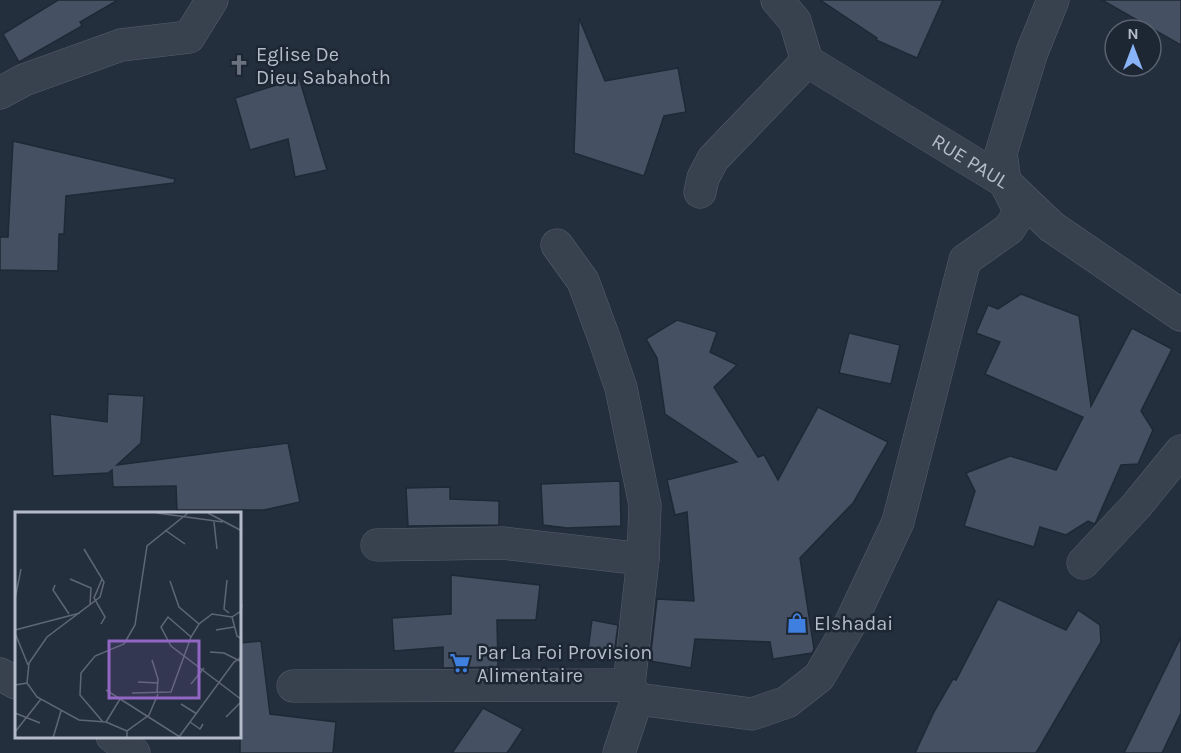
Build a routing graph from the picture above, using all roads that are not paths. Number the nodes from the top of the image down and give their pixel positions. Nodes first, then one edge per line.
1 (212, 0) edge
2 (777, 0) edge
3 (1053, 0) edge
4 (807, 60) junction
5 (0, 93) edge
6 (1005, 182) junction
7 (700, 192) dead end
8 (557, 245) dead end
9 (1181, 315) edge
10 (1181, 451) edge
11 (377, 545) dead end
12 (643, 559) junction
13 (1083, 563) dead end
14 (0, 674) edge
15 (15, 682) edge
16 (293, 686) dead end
17 (633, 692) junction
18 (115, 738) edge
19 (134, 753) edge
20 (620, 753) edge

1 - 5 street
2 - 4 street
3 - 6 street
4 - 6 street, RUE PAUL
4 - 7 street
6 - 9 street, RUE PAUL
6 - 17 street
8 - 12 street
10 - 13 street
11 - 12 street
12 - 17 street
14 - 15 street
16 - 17 street
17 - 20 street
18 - 19 street

